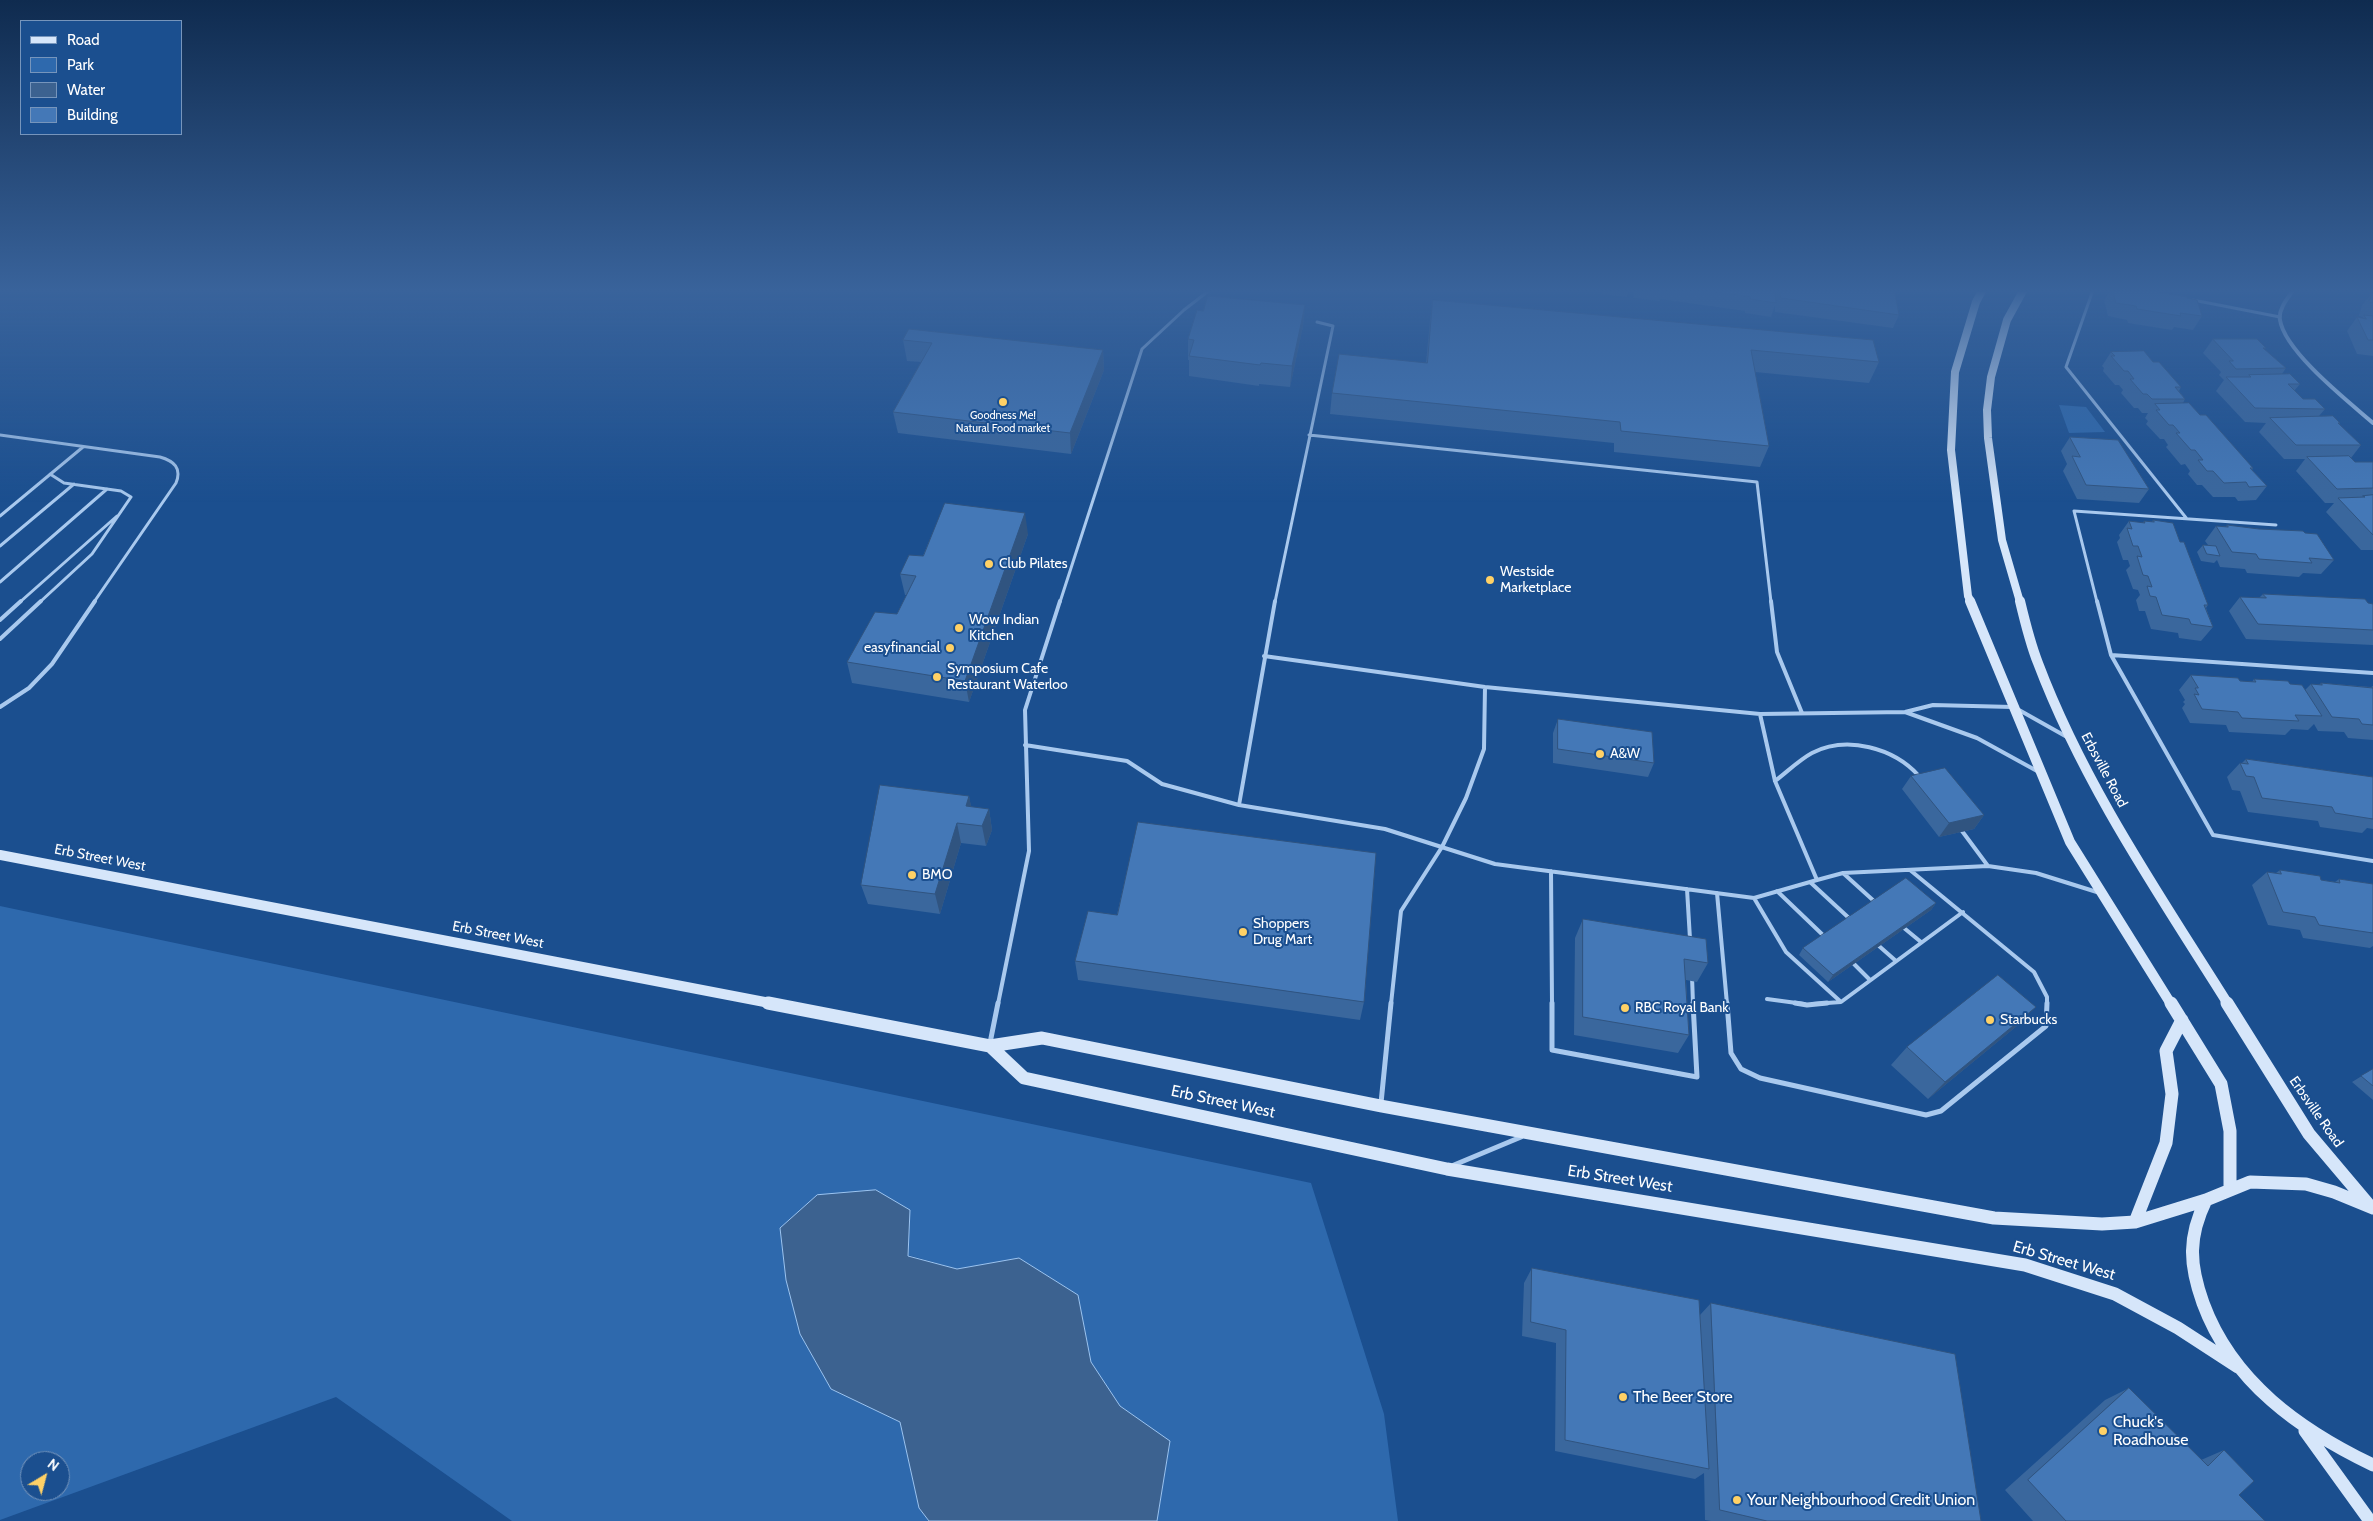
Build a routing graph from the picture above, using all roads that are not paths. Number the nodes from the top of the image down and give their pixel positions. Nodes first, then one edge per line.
1 (1138, 360) edge
2 (1326, 360) edge
3 (1959, 360) edge
4 (1996, 360) edge
5 (2068, 360) edge
6 (2306, 360) edge
7 (2373, 423) edge
8 (0, 435) edge
9 (1309, 435) junction
10 (83, 447) junction
11 (172, 461) joint
12 (50, 474) junction
13 (74, 484) junction
14 (107, 489) junction
15 (123, 511) junction
16 (0, 516) edge
17 (2187, 519) junction
18 (2276, 525) dead end
19 (0, 546) edge
20 (0, 582) edge
21 (0, 620) edge
22 (0, 639) edge
23 (2111, 655) junction
24 (1264, 656) junction
25 (2373, 673) edge
26 (1485, 687) junction
27 (0, 707) edge
28 (2014, 707) junction
29 (1905, 712) junction
30 (1802, 713) junction
31 (1760, 714) junction
32 (2070, 738) junction
33 (1025, 745) junction
34 (2041, 772) junction
35 (1920, 778) edge
36 (1775, 781) junction
37 (1239, 805) junction
38 (1962, 832) edge
39 (1442, 847) junction
40 (0, 855) edge
41 (2373, 861) edge
42 (1988, 866) junction
43 (1910, 870) junction
44 (1551, 871) junction
45 (1843, 874) junction
46 (1816, 880) junction
47 (1810, 882) junction
48 (1687, 889) junction
49 (1777, 891) junction
50 (1717, 893) junction
51 (2103, 894) junction
52 (1754, 898) junction
53 (1875, 902) edge
54 (1963, 912) junction
55 (1850, 920) edge
56 (1904, 928) edge
57 (1825, 937) edge
58 (1921, 942) junction
59 (1879, 946) edge
60 (1690, 948) edge
61 (1896, 961) junction
62 (1854, 964) edge
63 (1691, 968) edge
64 (1870, 980) junction
65 (1766, 999) dead end
66 (1841, 1002) junction
67 (2182, 1020) junction
68 (990, 1046) junction
69 (1381, 1106) junction
70 (1530, 1133) junction
71 (1447, 1168) junction
72 (2230, 1188) junction
73 (2206, 1200) junction
74 (2371, 1207) edge
75 (2135, 1222) junction
76 (2238, 1367) junction
77 (2301, 1426) junction
78 (2373, 1465) edge
79 (2370, 1521) edge

1 - 33 lane
2 - 9 lane
3 - 28 main road
4 - 32 main road, Erbsville Road
5 - 17 lane
6 - 7 street
8 - 10 lane
9 - 24 lane
9 - 30 lane
10 - 11 lane
10 - 12 lane
11 - 27 lane
12 - 13 lane
12 - 16 lane
13 - 14 lane
13 - 19 lane
14 - 15 lane
14 - 20 lane
15 - 21 lane
15 - 22 lane
17 - 18 lane
17 - 23 lane
23 - 25 lane
23 - 41 lane
24 - 26 lane
24 - 37 lane
26 - 31 lane
26 - 39 lane
28 - 29 lane
28 - 32 lane
28 - 34 main road
29 - 30 lane
29 - 34 lane
30 - 31 lane
31 - 36 lane
32 - 74 main road, Erbsville Road
33 - 37 lane
33 - 68 lane
34 - 51 main road
35 - 36 lane
36 - 46 lane
37 - 39 lane
38 - 42 lane
39 - 44 lane
39 - 69 lane
40 - 68 main road, Erb Street West
42 - 43 lane
42 - 51 lane
43 - 45 lane
43 - 54 lane
44 - 48 lane
44 - 63 lane
45 - 46 lane
45 - 53 lane
46 - 47 lane
47 - 49 lane
47 - 55 lane
48 - 50 lane
48 - 60 lane
49 - 52 lane
49 - 57 lane
50 - 52 lane
50 - 54 lane
51 - 67 main road
52 - 66 lane
54 - 58 lane
56 - 58 lane
58 - 61 lane
59 - 61 lane
61 - 64 lane
62 - 64 lane
64 - 66 lane
65 - 66 lane
67 - 72 main road
67 - 75 main road
68 - 69 main road, Erb Street West
68 - 71 main road, Erb Street West
69 - 70 main road, Erb Street West
70 - 71 lane
70 - 75 main road, Erb Street West
71 - 76 main road, Erb Street West
72 - 73 main road, Erb Street West
72 - 74 main road, Erb Street West
73 - 75 main road, Erb Street West
73 - 76 main road
76 - 77 main road
77 - 78 main road
77 - 79 main road

